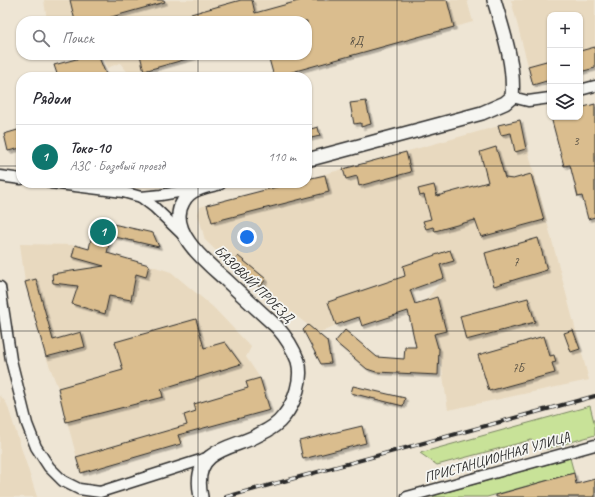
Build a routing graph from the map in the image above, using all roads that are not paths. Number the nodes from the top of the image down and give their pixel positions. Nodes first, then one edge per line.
1 (494, 0) edge
2 (595, 86) edge
3 (583, 89) edge
4 (512, 97) junction
5 (547, 98) edge
6 (312, 159) edge
7 (0, 176) edge
8 (16, 178) edge
9 (92, 188) edge
10 (199, 188) joint
11 (141, 197) junction
12 (185, 238) junction
13 (0, 288) edge
14 (595, 445) edge
15 (210, 457) junction
16 (191, 463) junction
17 (200, 475) junction
18 (98, 494) edge
19 (201, 497) edge
20 (407, 497) edge

1 - 4 street
2 - 3 street
4 - 5 street
4 - 6 street
7 - 8 street
9 - 11 street, БАЗОВЫЙ ПРОЕЗД
10 - 11 street, БАЗОВЫЙ ПРОЕЗД
10 - 12 street, БАЗОВЫЙ ПРОЕЗД
11 - 12 street, БАЗОВЫЙ ПРОЕЗД
12 - 15 street, БАЗОВЫЙ ПРОЕЗД
13 - 18 street
14 - 20 street, ПРИСТАНЦИОННАЯ УЛИЦА
15 - 16 street
15 - 17 street
16 - 17 street
16 - 18 street
17 - 19 street

